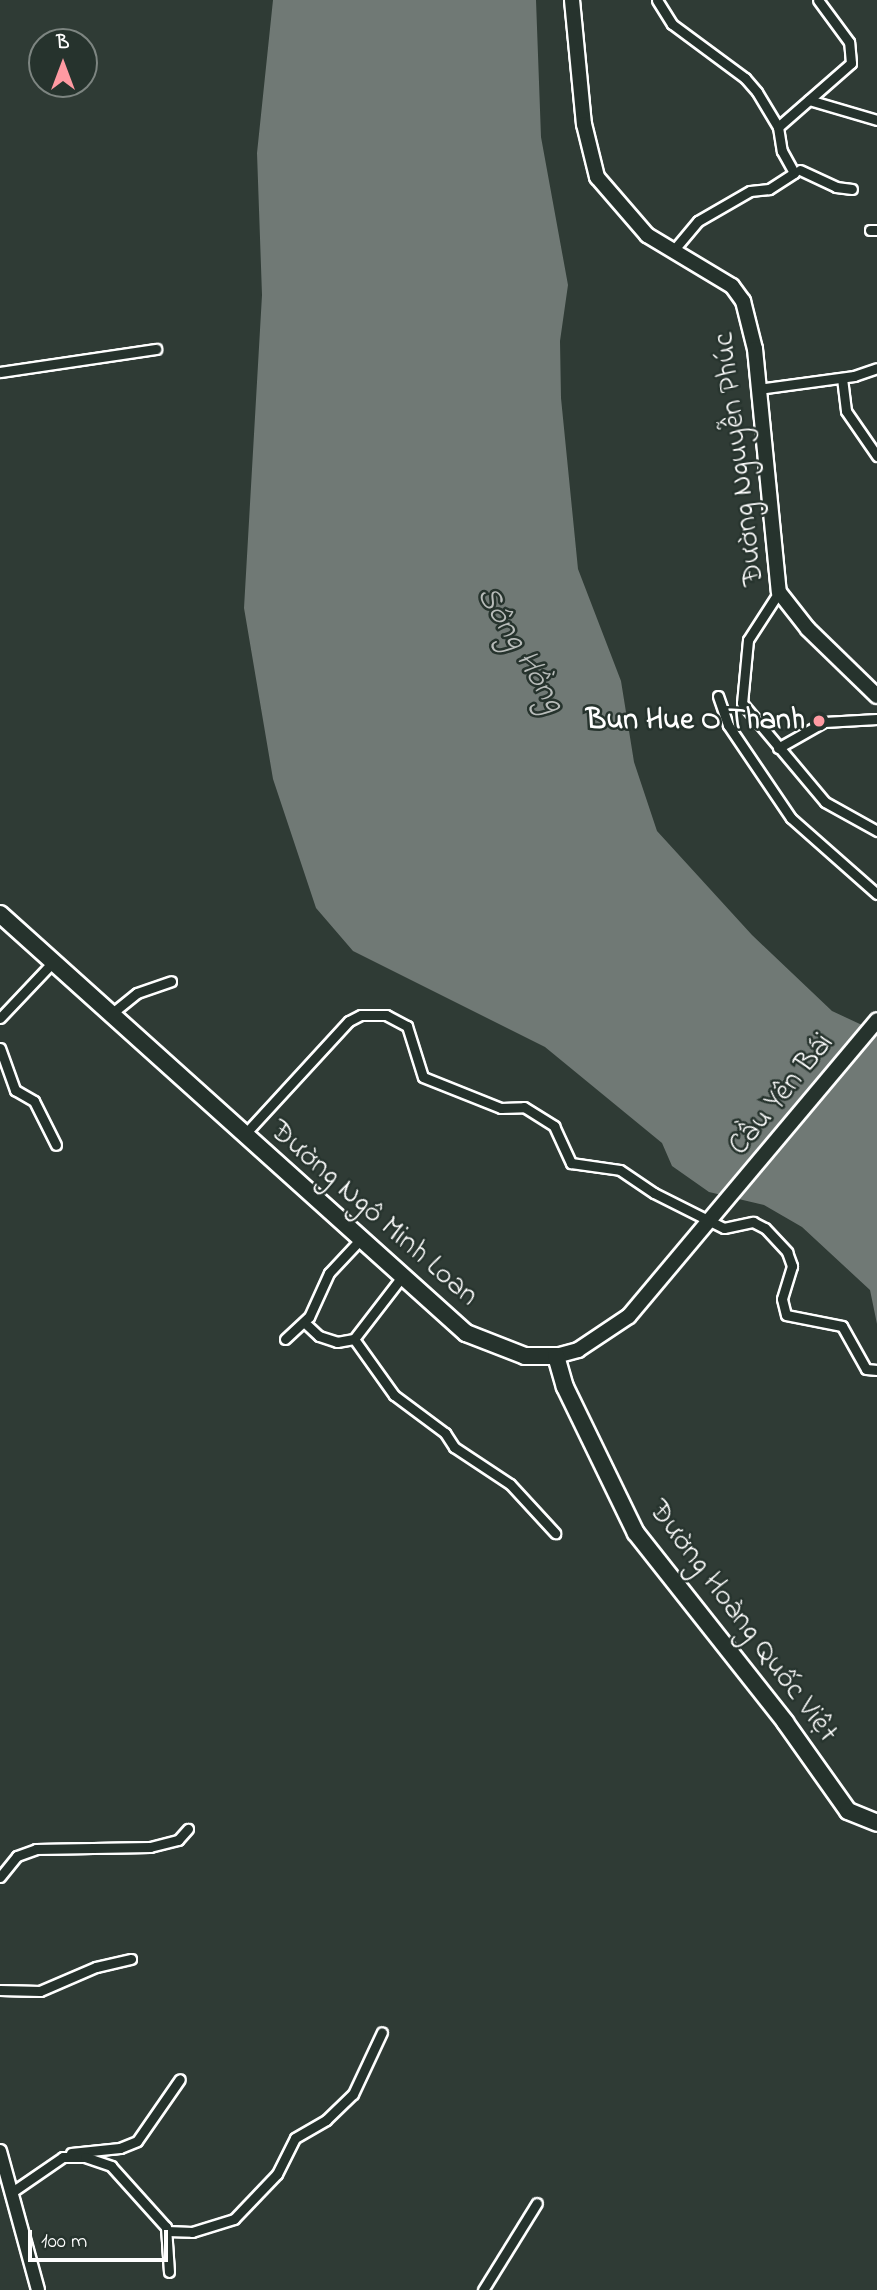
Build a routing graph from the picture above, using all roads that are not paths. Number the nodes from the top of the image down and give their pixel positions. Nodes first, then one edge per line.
1 (572, 0) edge
2 (657, 0) edge
3 (818, 0) edge
4 (809, 100) junction
5 (877, 120) edge
6 (778, 127) junction
7 (800, 170) dead end
8 (852, 188) dead end
9 (673, 251) junction
10 (156, 349) dead end
11 (877, 368) edge
12 (0, 372) edge
13 (842, 378) junction
14 (758, 389) junction
15 (877, 456) edge
16 (779, 592) junction
17 (719, 696) dead end
18 (877, 696) edge
19 (877, 719) edge
20 (778, 748) junction
21 (877, 831) edge
22 (877, 894) edge
23 (0, 914) edge
24 (52, 962) junction
25 (171, 981) dead end
26 (110, 1014) junction
27 (0, 1018) edge
28 (877, 1020) edge
29 (0, 1048) edge
30 (243, 1136) junction
31 (56, 1145) dead end
32 (728, 1204) joint
33 (711, 1223) junction
34 (360, 1240) junction
35 (401, 1278) junction
36 (304, 1323) junction
37 (285, 1339) dead end
38 (354, 1339) junction
39 (556, 1356) junction
40 (877, 1370) edge
41 (555, 1533) dead end
42 (877, 1823) edge
43 (188, 1829) dead end
44 (0, 1877) edge
45 (131, 1959) dead end
46 (0, 1990) edge
47 (382, 2032) dead end
48 (180, 2079) dead end
49 (0, 2151) edge
50 (63, 2157) junction
51 (12, 2192) junction
52 (537, 2203) dead end
53 (167, 2231) junction
54 (169, 2272) dead end
55 (38, 2290) edge
56 (483, 2290) edge

1 - 9 main road, Đường Nguyễn Phúc
2 - 6 street
3 - 4 street
4 - 5 street
4 - 6 street
6 - 9 street
7 - 8 street
9 - 14 main road, Đường Nguyễn Phúc
10 - 12 street
11 - 13 street
13 - 14 street
13 - 15 street
14 - 16 main road, Đường Nguyễn Phúc
16 - 18 main road, Đường Nguyễn Phúc
16 - 20 street
17 - 22 street
19 - 20 street
20 - 21 street
23 - 24 highway, Đường Ngô Minh Loan
24 - 26 highway, Đường Ngô Minh Loan
24 - 27 street
25 - 26 street
26 - 30 highway, Đường Ngô Minh Loan
28 - 32 main road, Cầu Yên Bái
29 - 31 street
30 - 33 street
30 - 34 highway, Đường Ngô Minh Loan
32 - 33 main road, Đường Ngô Minh Loan
33 - 39 main road, Đường Ngô Minh Loan
33 - 40 street
34 - 35 highway, Đường Ngô Minh Loan
34 - 36 street
35 - 38 street
35 - 39 highway, Đường Ngô Minh Loan
36 - 37 street
36 - 38 street
38 - 41 street
39 - 42 highway, Đường Hoàng Quốc Việt
43 - 44 street
45 - 46 street
47 - 53 street
48 - 50 street
49 - 51 main road
50 - 51 street
50 - 53 street
51 - 55 main road
52 - 56 street
53 - 54 street

